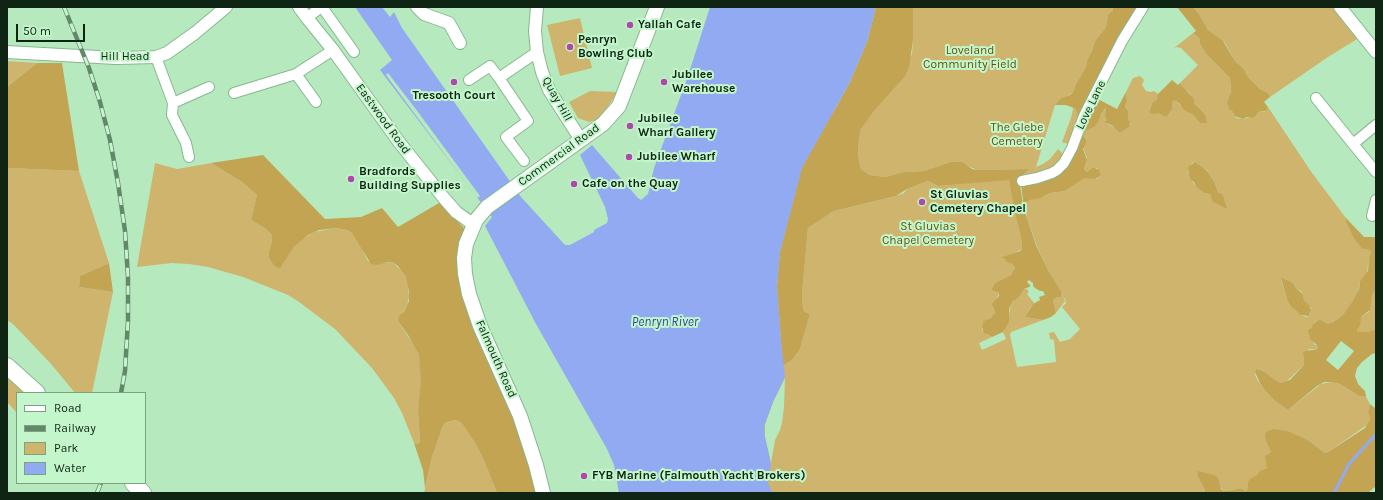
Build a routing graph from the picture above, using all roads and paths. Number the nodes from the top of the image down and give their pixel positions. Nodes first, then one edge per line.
1 (226, 7) edge
2 (299, 7) edge
3 (322, 7) edge
4 (417, 7) edge
5 (537, 7) edge
6 (657, 7) edge
7 (1143, 7) edge
8 (1340, 7) edge
9 (307, 18) junction
10 (460, 44) dead end
11 (333, 50) junction
12 (7, 52) edge
13 (354, 52) dead end
14 (537, 52) junction
15 (1376, 52) edge
16 (156, 56) junction
17 (296, 74) junction
18 (499, 78) junction
19 (469, 80) dead end
20 (209, 87) dead end
21 (234, 93) dead end
22 (1316, 98) dead end
23 (316, 102) dead end
24 (173, 103) junction
25 (1376, 125) edge
26 (581, 140) junction
27 (1353, 144) junction
28 (188, 157) dead end
29 (524, 161) dead end
30 (1376, 172) edge
31 (1022, 181) dead end
32 (1376, 200) edge
33 (1372, 216) dead end
34 (476, 220) junction
35 (7, 366) edge
36 (36, 392) edge
37 (134, 484) edge
38 (143, 493) edge
39 (543, 493) edge

1 - 16 street, Hill Head
2 - 9 street, Eastwood Road
3 - 9 street
3 - 13 street
4 - 10 street
5 - 14 street, Quay Hill
6 - 26 main road, Commercial Road
7 - 31 street, Love Lane
8 - 15 street
9 - 11 street, Eastwood Road
11 - 17 street
11 - 34 street, Eastwood Road
12 - 16 street, Hill Head
14 - 18 street
14 - 26 street, Quay Hill
16 - 24 street
17 - 21 street
17 - 23 street
18 - 19 street
18 - 29 street
20 - 24 street
22 - 27 street
24 - 28 street
25 - 27 street
26 - 34 main road, Commercial Road
27 - 30 street
32 - 33 street
34 - 39 main road, Falmouth Road
35 - 36 highway
37 - 38 highway

